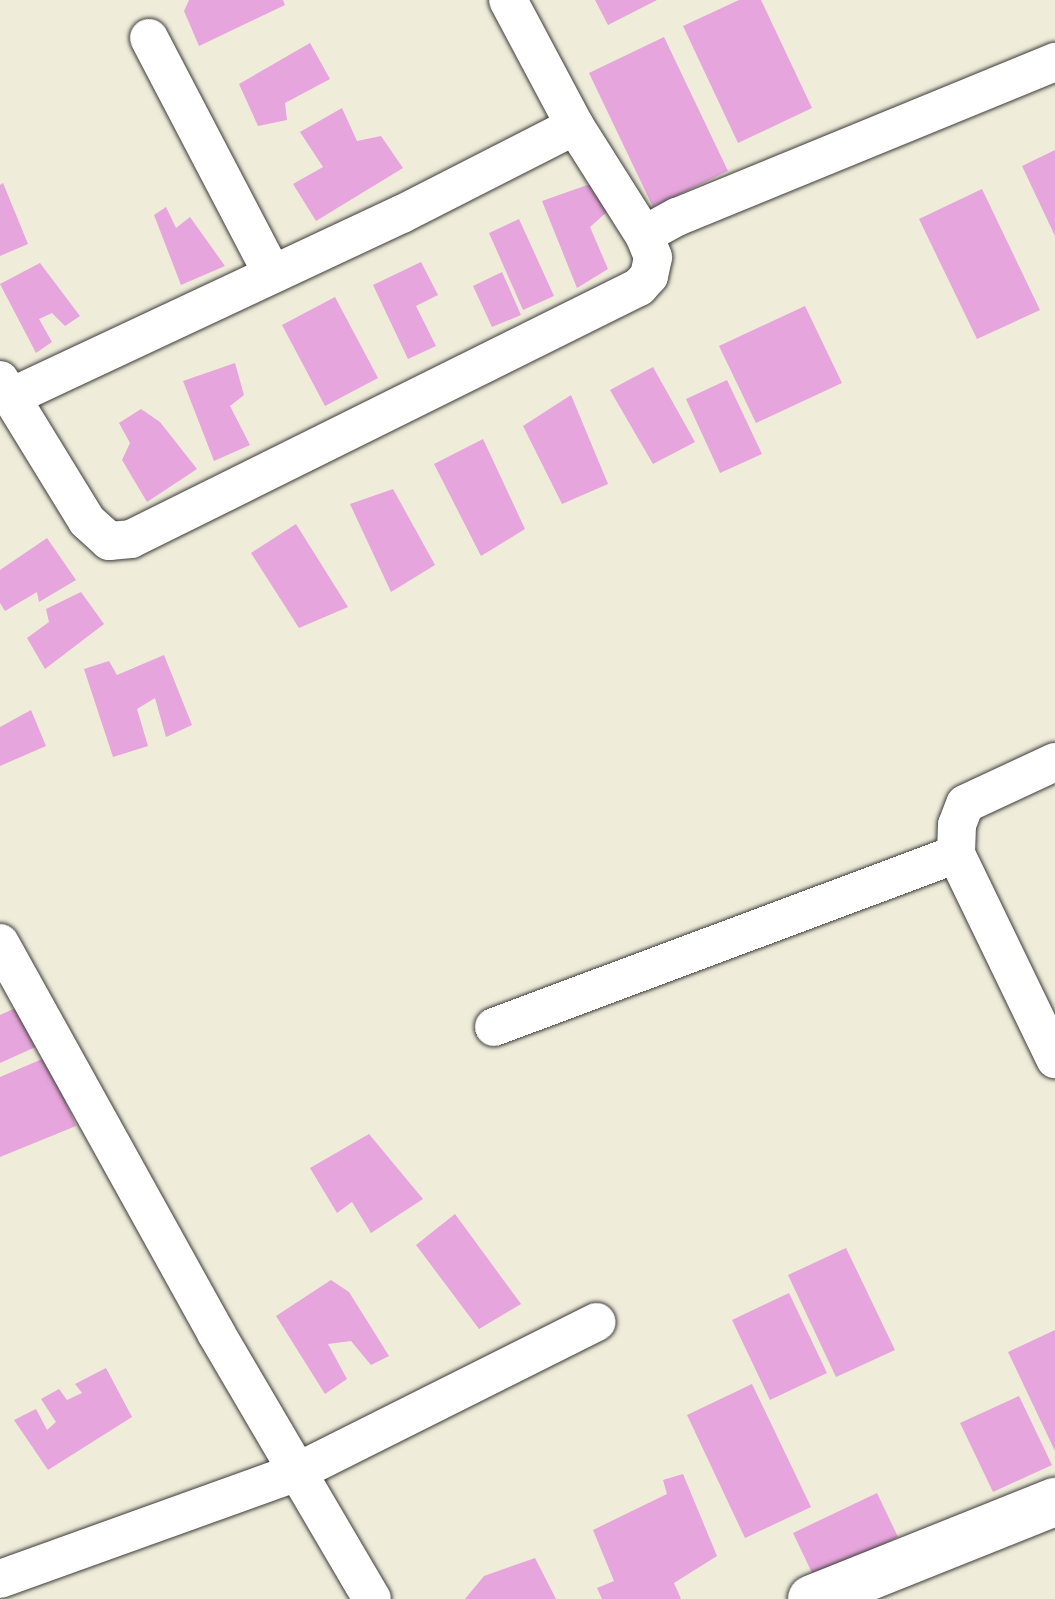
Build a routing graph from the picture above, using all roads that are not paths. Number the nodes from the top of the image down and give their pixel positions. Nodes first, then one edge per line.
1 (508, 0) edge
2 (149, 38) dead end
3 (1055, 62) edge
4 (575, 126) junction
5 (644, 234) junction
6 (272, 273) junction
7 (6, 388) edge
8 (1055, 762) edge
9 (956, 854) junction
10 (0, 943) edge
11 (494, 1028) dead end
12 (1055, 1059) edge
13 (597, 1322) dead end
14 (297, 1472) junction
15 (1055, 1502) edge
16 (0, 1579) edge
17 (372, 1599) edge
18 (812, 1599) edge

1 - 4 street
2 - 6 street
3 - 5 street
4 - 5 street
4 - 6 street
5 - 7 street
6 - 7 street
8 - 9 street
9 - 11 street
9 - 12 street
10 - 14 street
13 - 14 street
14 - 16 street
14 - 17 street
15 - 18 street

